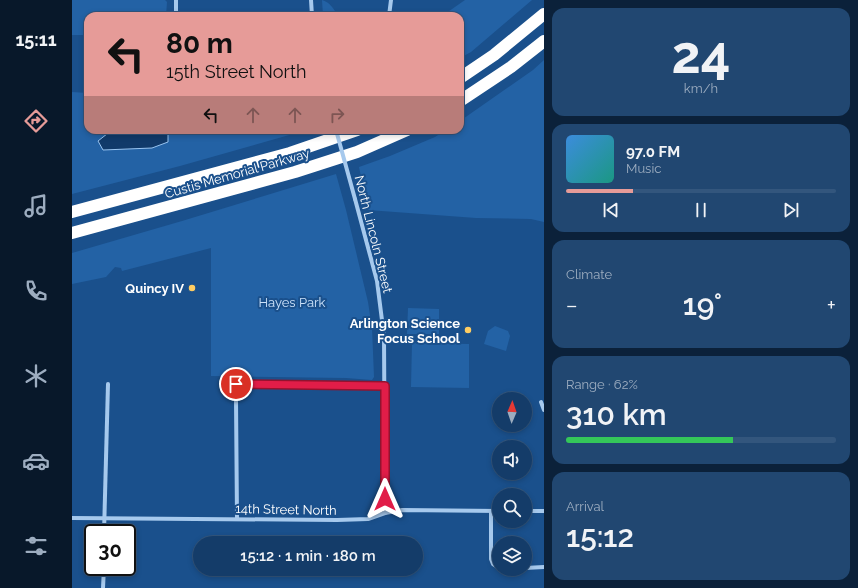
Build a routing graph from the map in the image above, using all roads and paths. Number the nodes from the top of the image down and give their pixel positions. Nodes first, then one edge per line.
1 (176, 0) edge
2 (311, 0) edge
3 (391, 0) edge
4 (176, 12) edge
5 (312, 12) edge
6 (389, 12) edge
7 (544, 14) edge
8 (544, 41) edge
9 (464, 75) edge
10 (464, 98) edge
11 (337, 134) edge
12 (345, 134) edge
13 (398, 134) edge
14 (72, 212) edge
15 (72, 233) edge
16 (108, 384) dead end
17 (236, 384) dead end
18 (385, 386) junction
19 (236, 399) dead end
20 (541, 402) dead end
21 (544, 410) edge
22 (491, 511) joint
23 (532, 511) edge
24 (544, 511) edge
25 (385, 513) junction
26 (72, 518) edge
27 (105, 518) junction
28 (237, 519) junction
29 (105, 524) edge
30 (492, 562) edge
31 (544, 567) edge
32 (532, 568) edge
33 (104, 576) edge
34 (104, 588) edge

1 - 4 street
2 - 5 street
3 - 6 street
7 - 9 highway
8 - 10 highway
11 - 18 street, North Lincoln Street, bridge
12 - 14 highway, Custis Memorial Parkway
13 - 15 highway, Custis Memorial Parkway
16 - 27 street
17 - 18 street
18 - 25 street, North Lincoln Street
19 - 28 street
20 - 21 street
22 - 25 street, 14th Street North
22 - 30 street
23 - 24 street
25 - 28 street, 14th Street North
26 - 27 street, 14th Street North
27 - 28 street, 14th Street North
27 - 29 street
31 - 32 street
33 - 34 street

